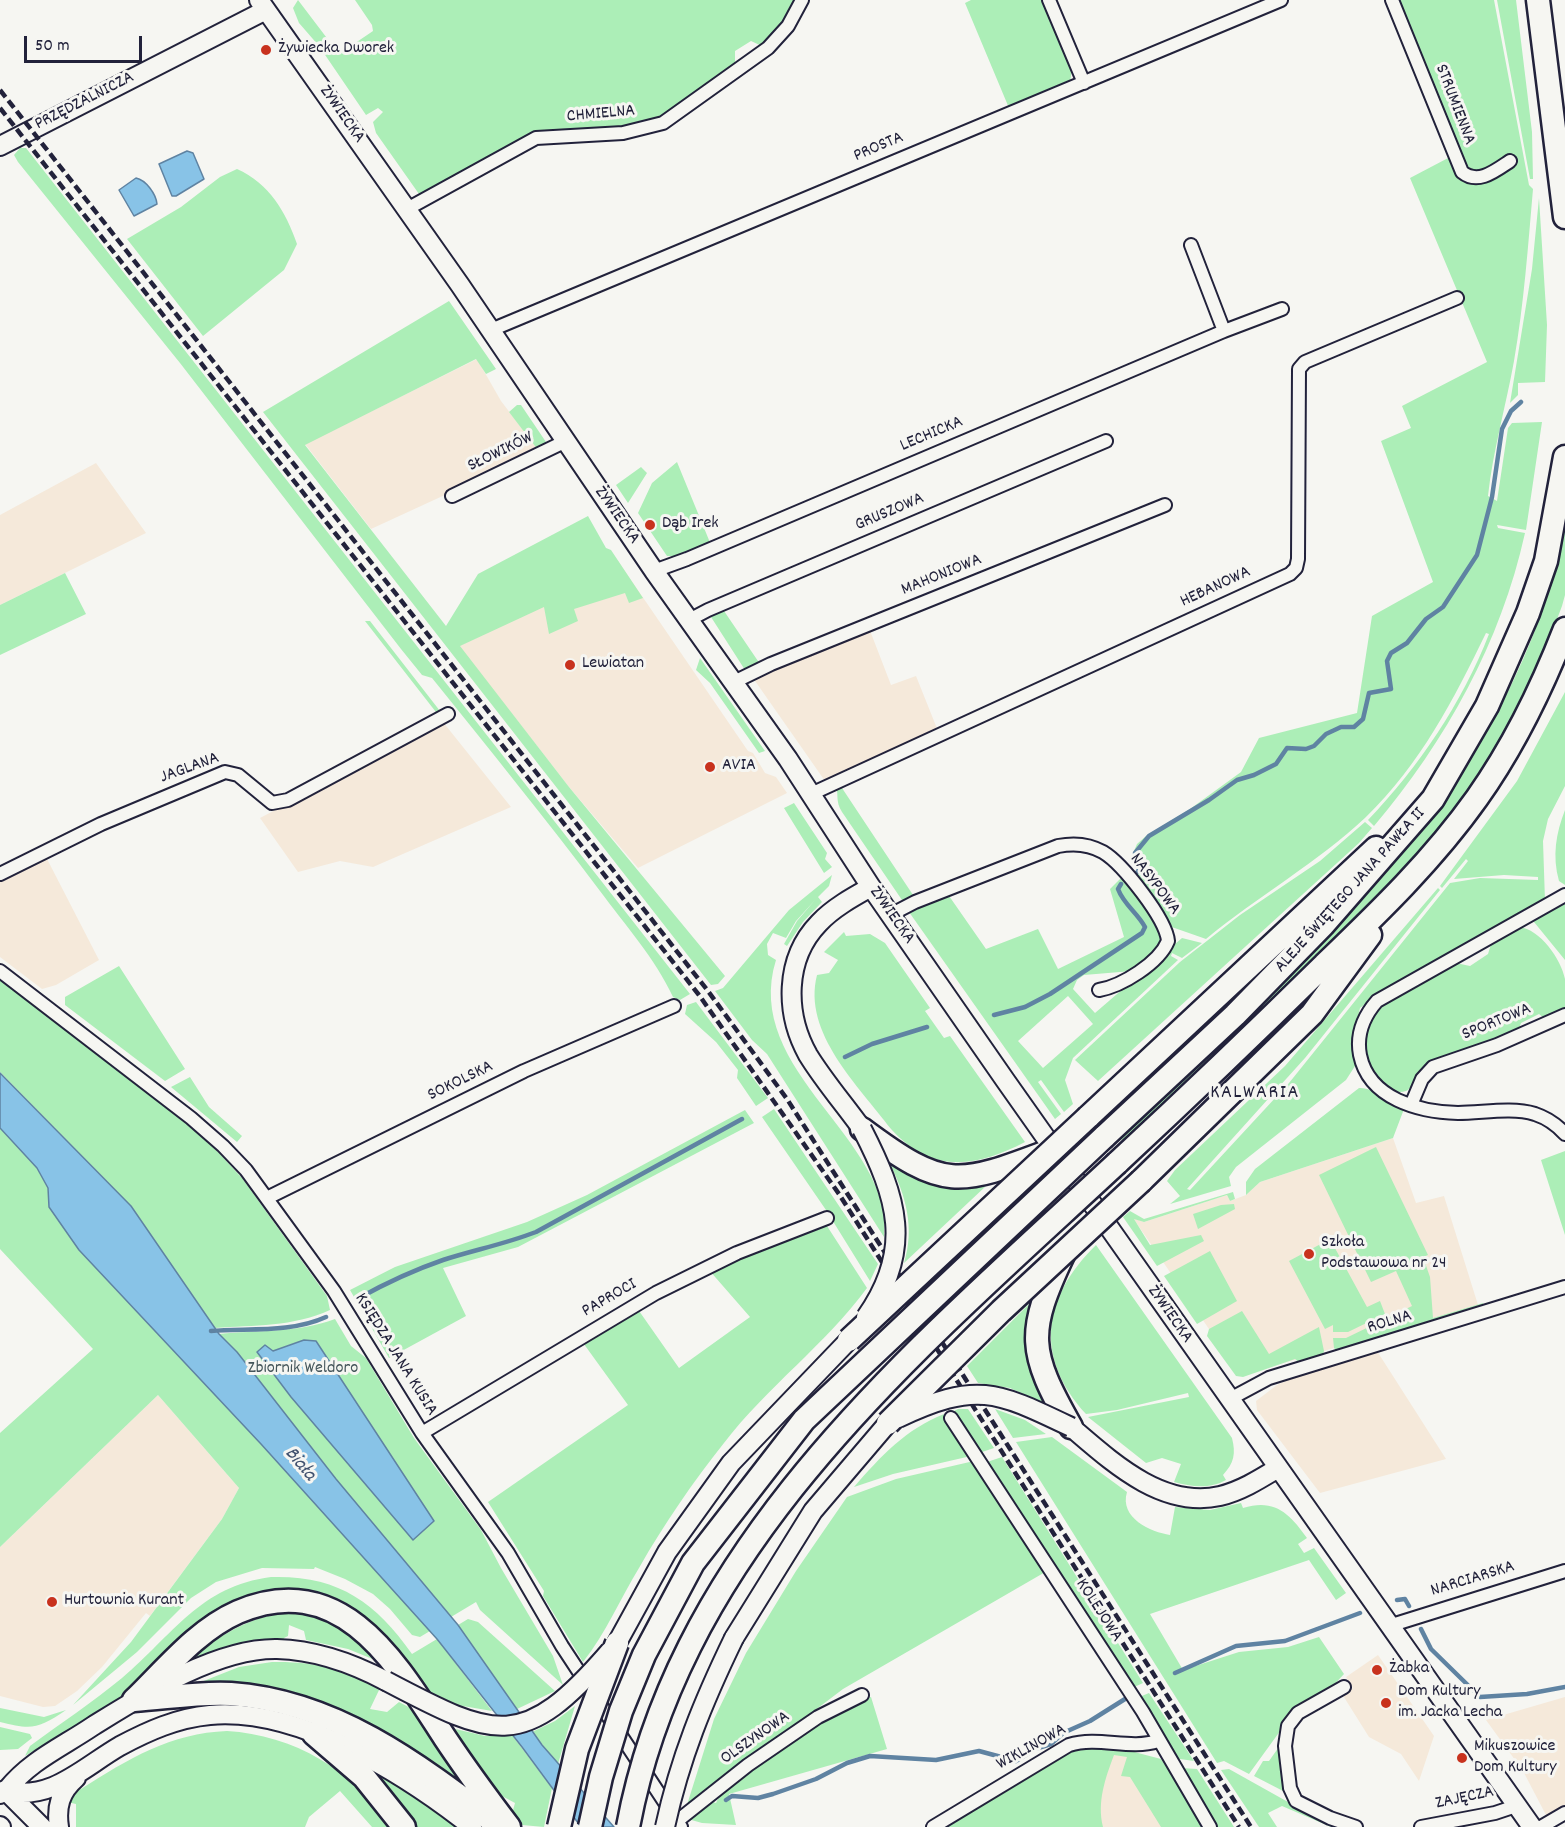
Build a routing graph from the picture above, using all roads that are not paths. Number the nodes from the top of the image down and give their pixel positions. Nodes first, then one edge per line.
1 (802, 0) edge
2 (1049, 0) edge
3 (1281, 0) edge
4 (1392, 0) edge
5 (1538, 0) edge
6 (263, 5) edge
7 (1084, 83) junction
8 (0, 146) edge
9 (1510, 161) dead end
10 (407, 209) junction
11 (1565, 217) edge
12 (1191, 245) dead end
13 (1457, 298) dead end
14 (1282, 309) dead end
15 (491, 330) junction
16 (1224, 331) junction
17 (566, 441) junction
18 (1106, 441) dead end
19 (1565, 457) edge
20 (452, 496) dead end
21 (1165, 506) dead end
22 (654, 571) junction
23 (689, 620) junction
24 (1565, 628) edge
25 (734, 682) junction
26 (448, 714) dead end
27 (811, 794) junction
28 (1416, 821) junction
29 (0, 874) edge
30 (1410, 881) junction
31 (871, 887) junction
32 (1565, 895) edge
33 (890, 915) junction
34 (0, 971) edge
35 (1099, 990) dead end
36 (674, 1006) dead end
37 (1565, 1015) edge
38 (1411, 1105) junction
39 (862, 1129) junction
40 (1565, 1134) edge
41 (1052, 1150) junction
42 (267, 1198) junction
43 (827, 1218) dead end
44 (1065, 1249) junction
45 (1565, 1287) edge
46 (849, 1340) junction
47 (1228, 1400) junction
48 (951, 1418) dead end
49 (888, 1423) junction
50 (1071, 1427) junction
51 (422, 1433) junction
52 (1278, 1468) junction
53 (1565, 1570) edge
54 (1392, 1625) junction
55 (617, 1642) junction
56 (1344, 1687) dead end
57 (862, 1695) dead end
58 (135, 1700) junction
59 (314, 1734) junction
60 (1158, 1741) junction
61 (93, 1764) junction
62 (2, 1790) edge
63 (1516, 1806) junction
64 (1565, 1813) edge
65 (674, 1825) edge
66 (42, 1827) edge
67 (59, 1827) edge
68 (404, 1827) edge
69 (472, 1827) edge
70 (501, 1827) edge
71 (509, 1827) edge
72 (559, 1827) edge
73 (590, 1827) edge
74 (628, 1827) edge
75 (933, 1827) edge
76 (1210, 1827) edge
77 (1356, 1827) edge
78 (1421, 1827) edge
79 (1532, 1827) edge
80 (1541, 1827) edge

1 - 10 street, CHMIELNA
2 - 7 street
3 - 7 street, PROSTA
4 - 9 street, STRUMIENNA
5 - 11 highway
6 - 8 main road, PRZĘDZALNICZA
6 - 10 main road, ŻYWIECKA
7 - 15 street, PROSTA
10 - 15 main road, ŻYWIECKA
12 - 16 street
13 - 27 street, HEBANOWA
14 - 16 street, LECHICKA
15 - 17 main road, ŻYWIECKA
16 - 22 street, LECHICKA
17 - 20 street, SŁOWIKÓW
17 - 22 main road, ŻYWIECKA
18 - 23 street, GRUSZOWA
19 - 28 highway, ALEJE ŚWIĘTEGO JANA PAWŁA II
21 - 25 street, MAHONIOWA
22 - 23 main road, ŻYWIECKA
23 - 25 main road, ŻYWIECKA
24 - 30 highway, ALEJE ŚWIĘTEGO JANA PAWŁA II
25 - 27 main road, ŻYWIECKA
26 - 29 street, JAGLANA
27 - 31 main road, ŻYWIECKA
28 - 41 highway, bridge
28 - 73 highway, ALEJE ŚWIĘTEGO JANA PAWŁA II, bridge
30 - 44 highway, bridge
30 - 74 highway, ALEJE ŚWIĘTEGO JANA PAWŁA II, bridge
31 - 33 main road, ŻYWIECKA
31 - 39 main road
32 - 38 street
33 - 35 street, NASYPOWA
33 - 47 main road, ŻYWIECKA
34 - 42 street, KSIĘDZA JANA KUSIA
36 - 42 street, SOKOLSKA
37 - 38 street, SPORTOWA
38 - 40 street
39 - 41 highway, bridge
39 - 46 main road, bridge
41 - 46 highway, bridge
42 - 51 street, KSIĘDZA JANA KUSIA
43 - 51 street, PAPROCI
44 - 49 highway, bridge
44 - 50 highway, bridge
45 - 47 street, ROLNA
46 - 55 main road
47 - 52 main road, ŻYWIECKA
48 - 60 street, KOLEJOWA
49 - 50 main road, bridge
49 - 65 main road, bridge
50 - 52 main road
51 - 65 street, KSIĘDZA JANA KUSIA
52 - 54 main road, ŻYWIECKA
53 - 54 street, NARCIARSKA
54 - 63 main road, ŻYWIECKA
55 - 58 main road, bridge
55 - 72 highway, bridge
56 - 77 street
57 - 65 street, OLSZYNOWA
58 - 62 main road
58 - 70 highway
58 - 71 highway
59 - 61 main road
59 - 68 highway
59 - 69 main road
60 - 75 street, WIKLINOWA
60 - 76 street, KOLEJOWA
61 - 62 main road
61 - 67 main road
62 - 66 main road
63 - 78 street, ZAJĘCZA
63 - 79 main road, ŻYWIECKA
64 - 80 street

